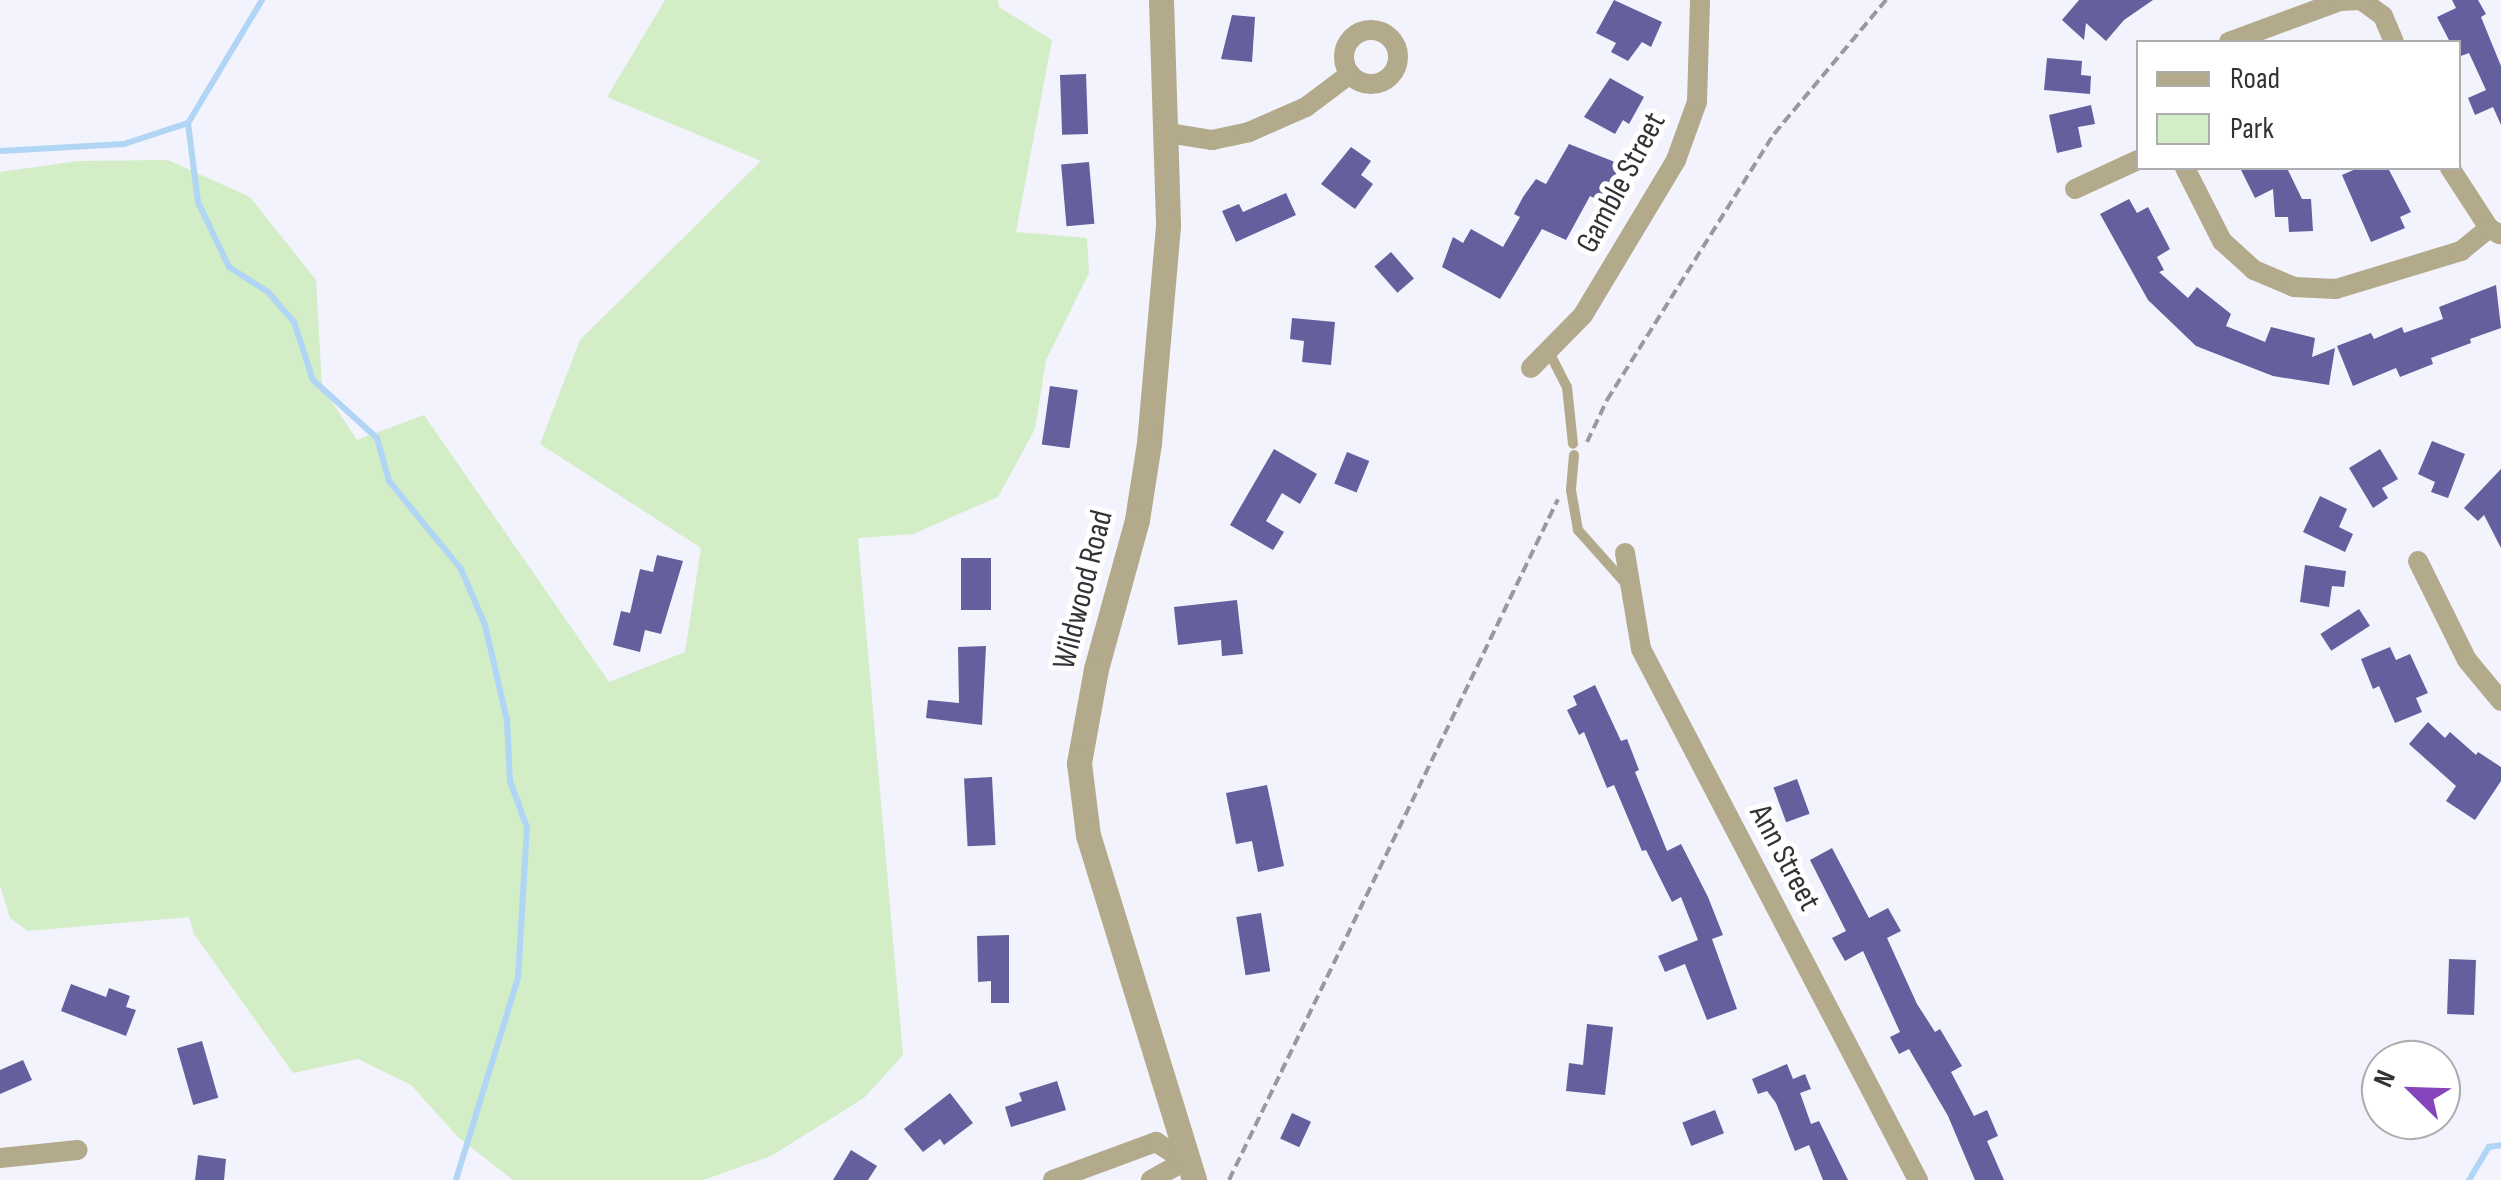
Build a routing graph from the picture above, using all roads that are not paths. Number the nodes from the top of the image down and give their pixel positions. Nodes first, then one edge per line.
1 (1161, 0) edge
2 (1700, 0) edge
3 (2361, 0) edge
4 (2233, 40) edge
5 (2393, 40) edge
6 (1350, 74) dead end
7 (1168, 133) junction
8 (2136, 161) edge
9 (2186, 170) edge
10 (2451, 170) edge
11 (2075, 190) dead end
12 (2495, 232) edge
13 (1549, 352) junction
14 (1531, 368) dead end
15 (1625, 554) dead end
16 (2418, 561) dead end
17 (1631, 590) junction
18 (2501, 701) edge
19 (78, 1150) dead end
20 (0, 1158) edge
21 (1189, 1171) edge
22 (1053, 1180) edge
23 (1151, 1180) edge
24 (1918, 1180) edge

1 - 7 street, Wildwood Road
2 - 13 street, Gamble Street
3 - 4 street
3 - 5 street
6 - 7 street
7 - 21 street, Wildwood Road
8 - 11 street
9 - 12 street
10 - 12 street
13 - 14 street, Gamble Street
13 - 17 lane
15 - 17 street, Ann Street
16 - 18 street
17 - 24 street, Ann Street
19 - 20 street
21 - 22 street
21 - 23 street

